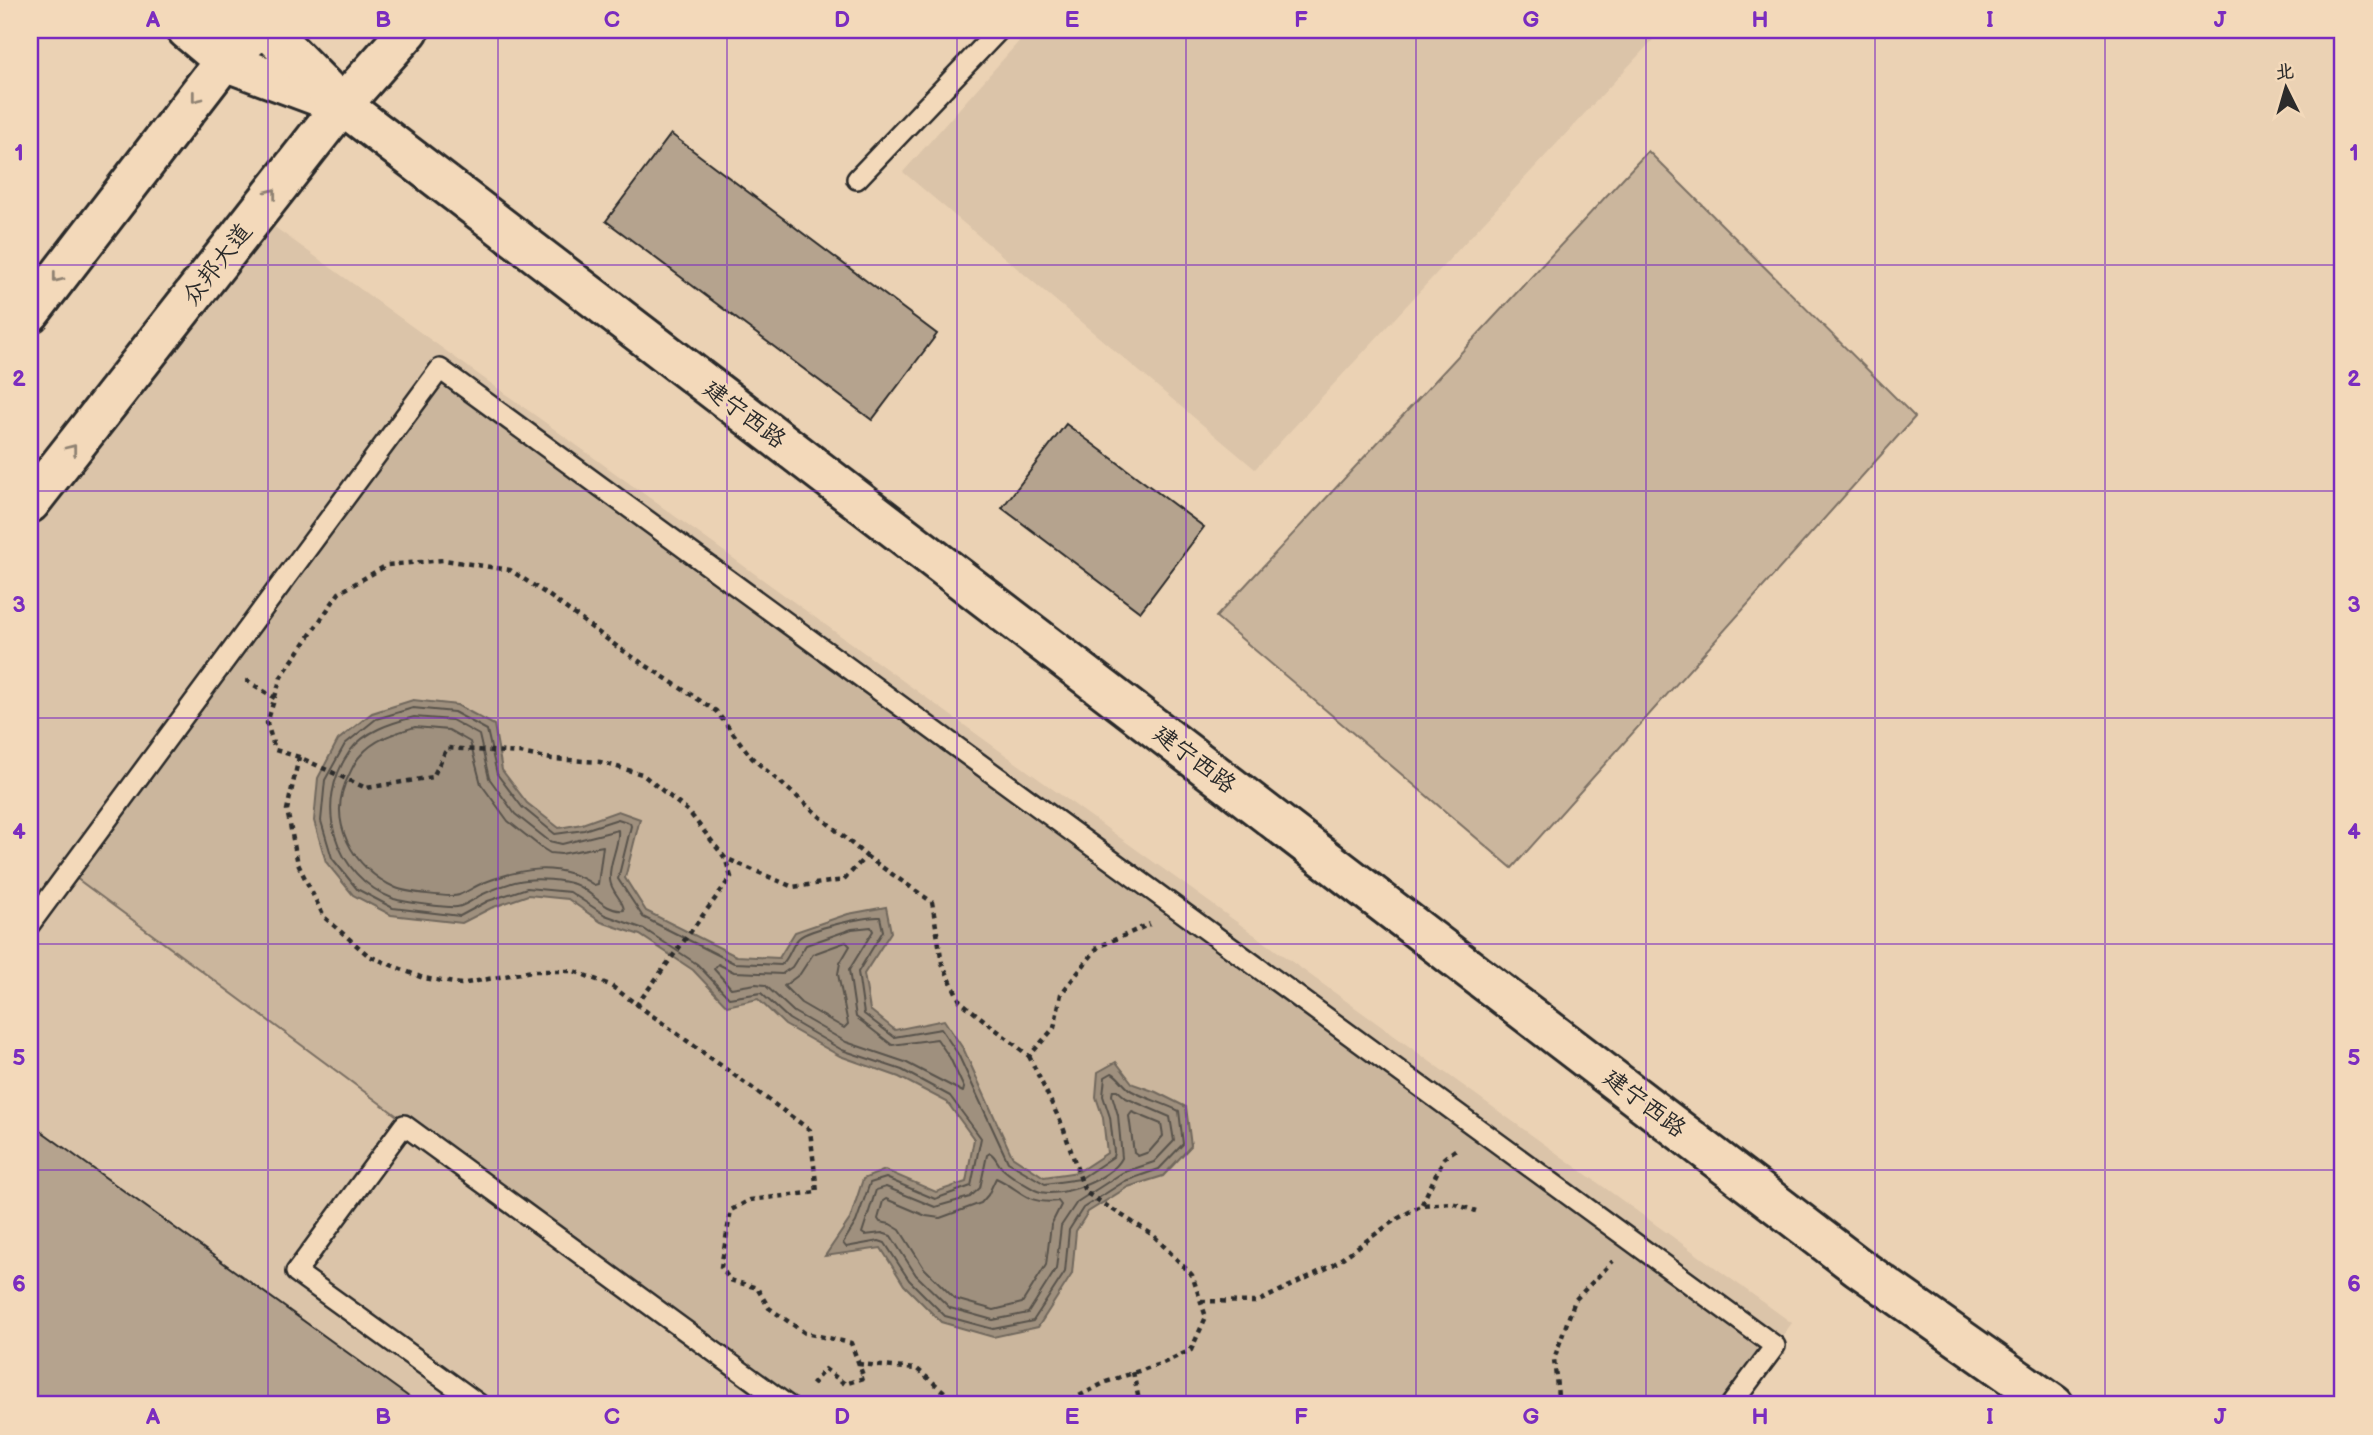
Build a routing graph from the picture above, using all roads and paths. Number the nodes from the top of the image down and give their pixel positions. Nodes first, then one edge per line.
1 (187, 30) edge
2 (258, 30) edge
3 (268, 30) edge
4 (409, 30) edge
5 (999, 30) edge
6 (224, 61) junction
7 (342, 105) junction
8 (857, 179) dead end
9 (30, 313) edge
10 (30, 503) edge
11 (299, 757) junction
12 (866, 856) junction
13 (725, 858) junction
14 (1179, 909) junction
15 (30, 924) edge
16 (636, 1006) junction
17 (1029, 1056) junction
18 (1482, 1132) junction
19 (1422, 1205) junction
20 (1476, 1211) dead end
21 (1632, 1242) junction
22 (1201, 1301) junction
23 (859, 1364) junction
24 (1133, 1372) junction
25 (795, 1401) edge
26 (1560, 1403) edge
27 (480, 1405) edge
28 (960, 1405) edge
29 (1062, 1405) edge
30 (1140, 1405) edge
31 (1731, 1405) edge
32 (2054, 1405) edge

1 - 6 street
2 - 6 street
3 - 7 street
4 - 7 street, 众邦大道
5 - 8 lane
6 - 7 street
6 -> 9 street
10 -> 7 street, 众邦大道
7 - 32 street, 建宁西路
11 - 12 path
11 - 13 path
11 - 16 path
12 - 13 path
12 - 17 path
13 - 16 path
14 - 15 lane
14 - 17 path
14 - 18 lane
16 - 23 path
17 - 22 path
18 - 19 path
18 - 21 lane
19 - 20 path
19 - 22 path
21 - 26 path
21 - 31 lane
22 - 24 path
23 - 25 path
23 - 28 path
24 - 29 path
24 - 30 path
25 - 27 lane

